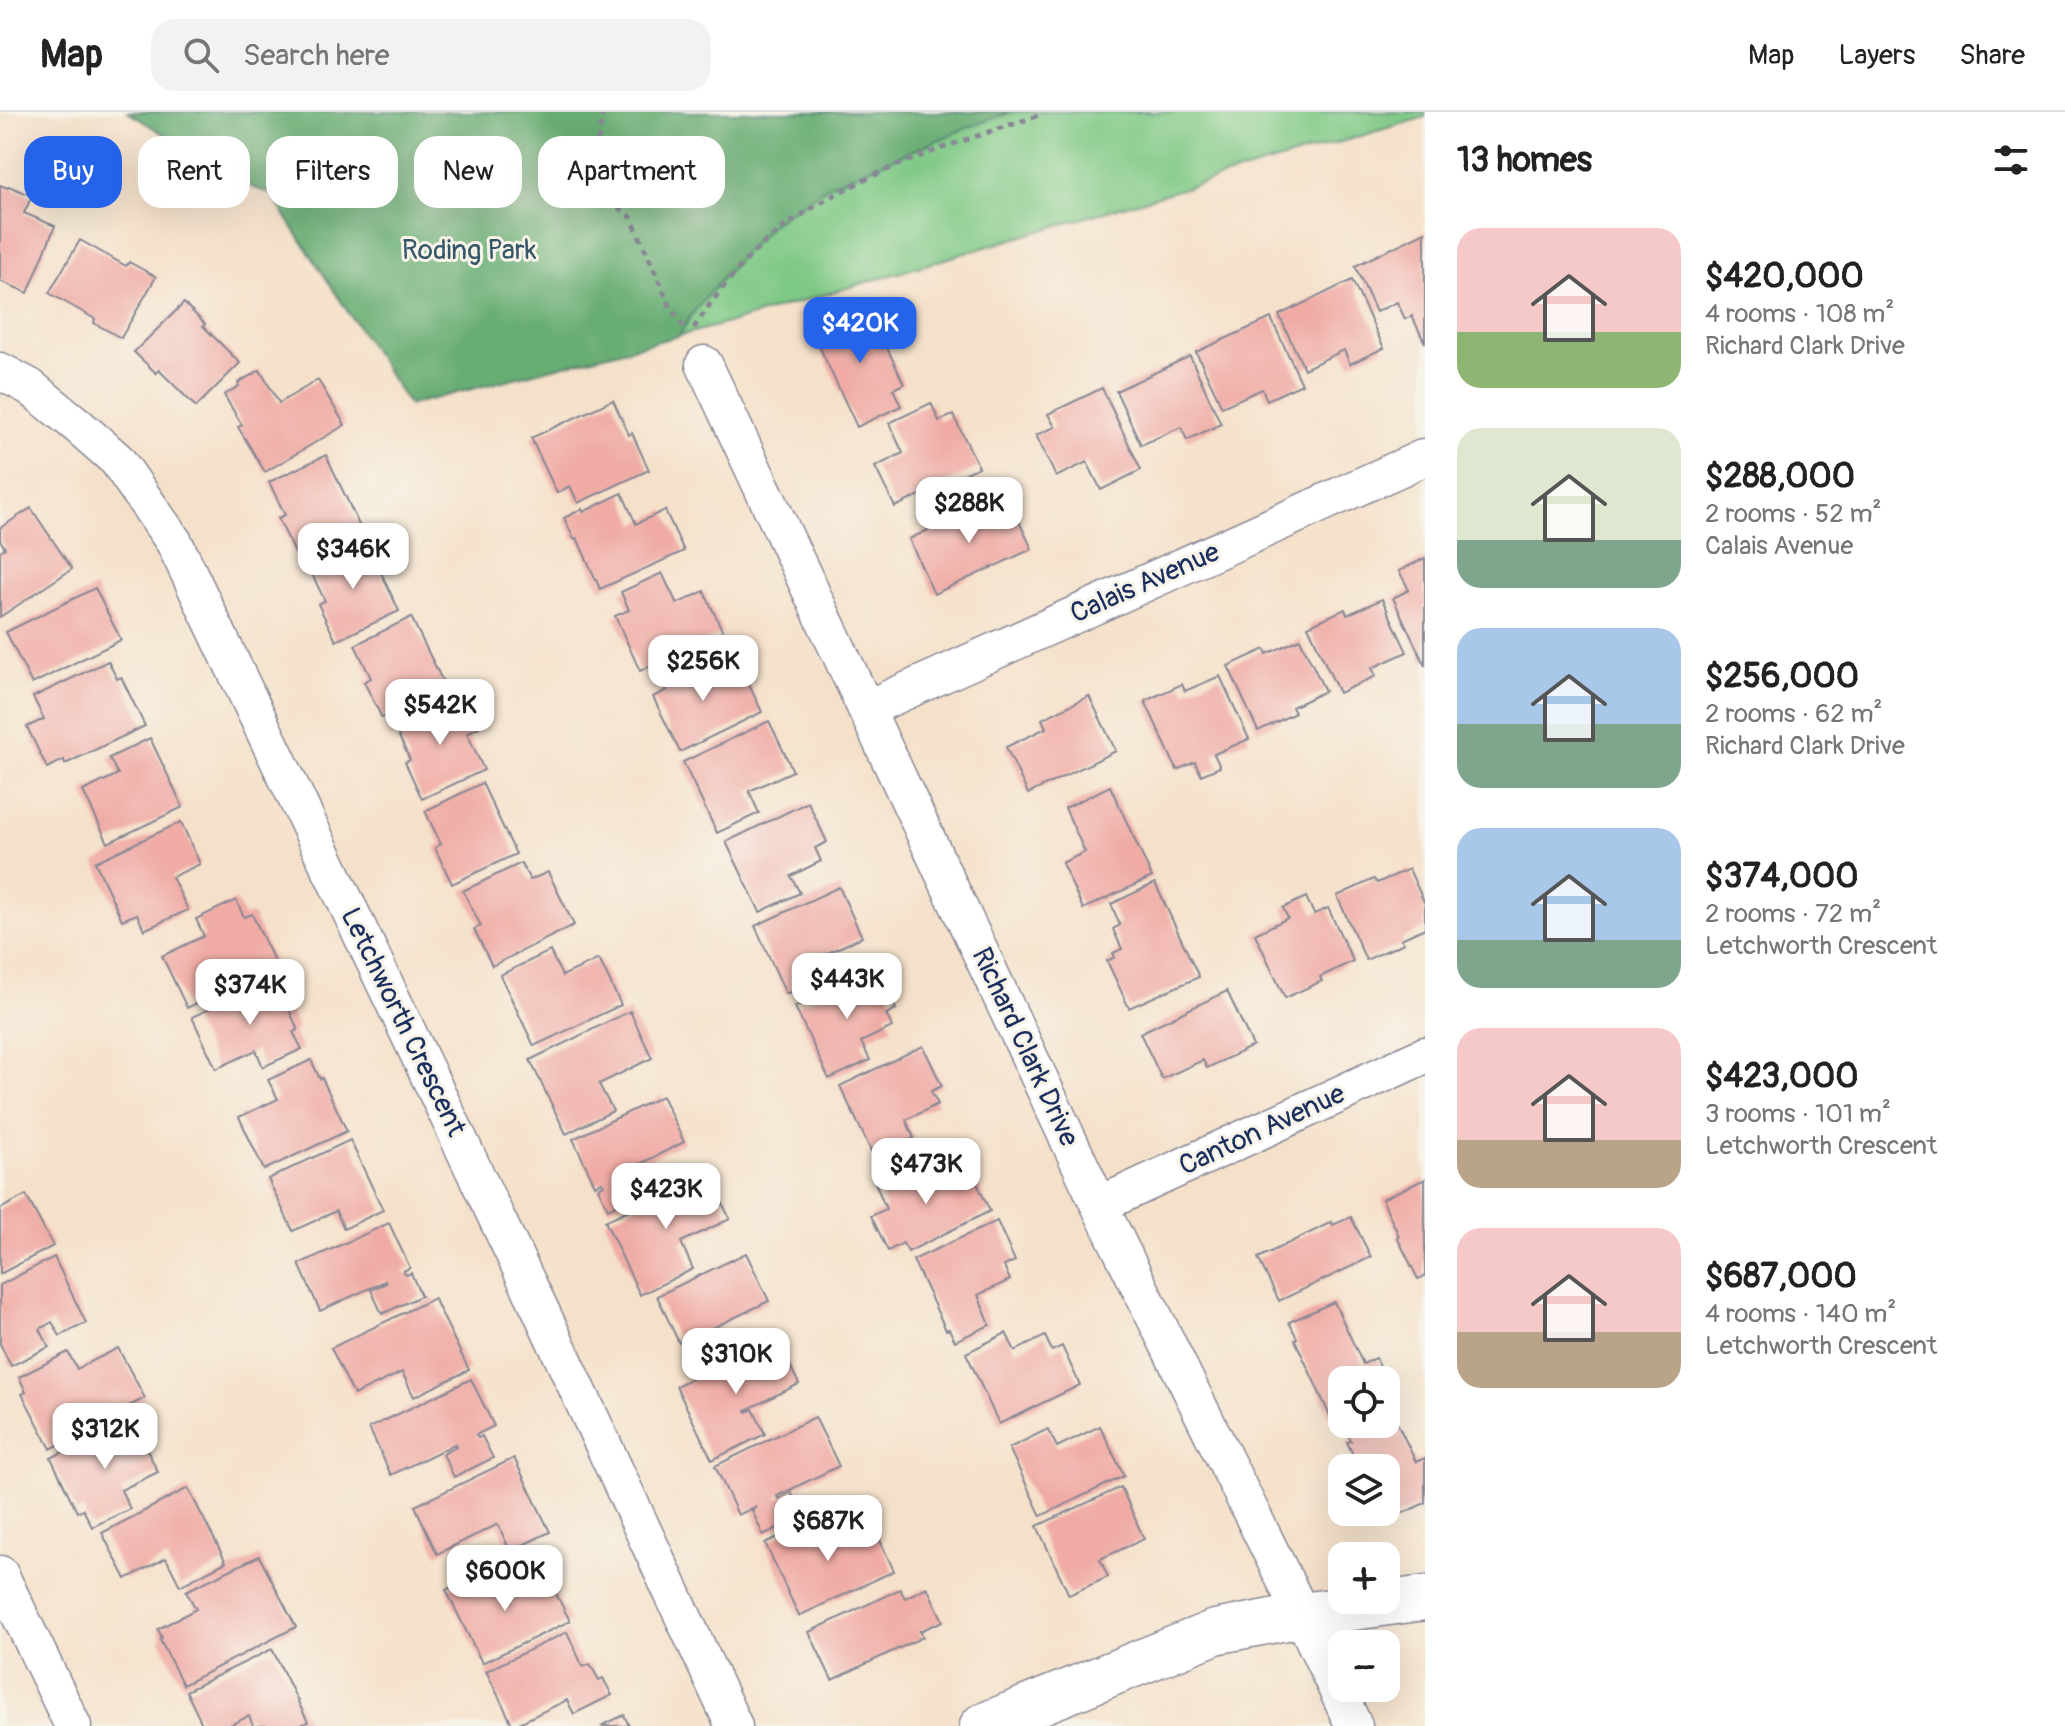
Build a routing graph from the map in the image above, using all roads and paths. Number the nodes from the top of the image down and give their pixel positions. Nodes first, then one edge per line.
1 (603, 112) edge
2 (1042, 112) edge
3 (704, 364) dead end
4 (0, 371) edge
5 (1425, 457) edge
6 (866, 709) junction
7 (1425, 1055) edge
8 (1099, 1205) junction
9 (0, 1574) edge
10 (1425, 1598) edge
11 (1302, 1615) junction
12 (73, 1726) edge
13 (734, 1726) edge
14 (982, 1726) edge
15 (1354, 1726) edge

1 - 2 path
3 - 6 street, Richard Clark Drive
4 - 13 street, Letchworth Crescent
5 - 6 street, Calais Avenue
6 - 8 street, Richard Clark Drive
7 - 8 street, Canton Avenue
8 - 11 street, Richard Clark Drive
9 - 12 street
10 - 11 street
11 - 14 street
11 - 15 street, Richard Clark Drive

